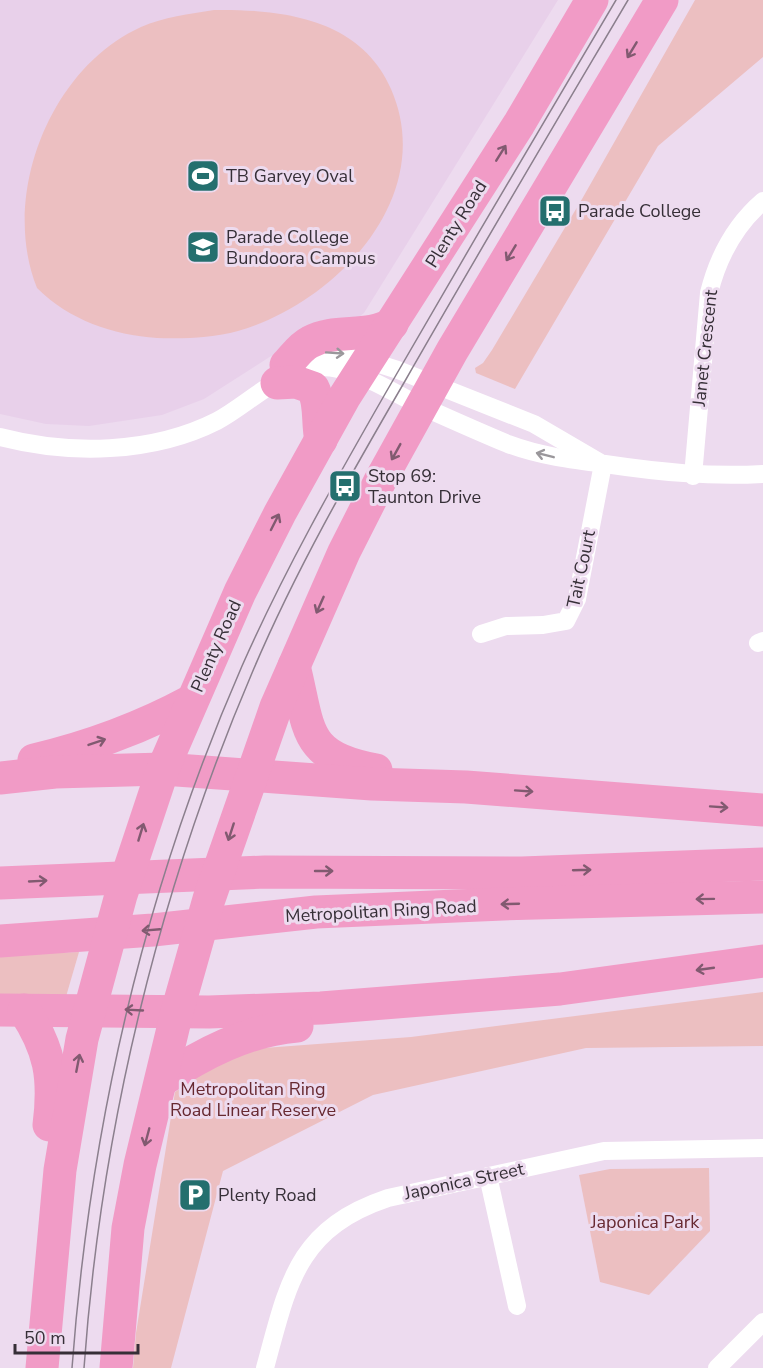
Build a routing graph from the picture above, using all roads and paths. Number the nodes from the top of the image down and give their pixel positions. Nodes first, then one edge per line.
1 (592, 0) edge
2 (662, 0) edge
3 (760, 210) edge
4 (392, 324) junction
5 (363, 368) junction
6 (282, 374) junction
7 (439, 401) junction
8 (0, 437) edge
9 (321, 440) junction
10 (603, 464) junction
11 (763, 474) edge
12 (693, 476) junction
13 (481, 634) dead end
14 (294, 666) junction
15 (191, 701) junction
16 (0, 767) edge
17 (150, 769) junction
18 (261, 776) junction
19 (0, 778) edge
20 (466, 787) junction
21 (763, 810) edge
22 (763, 864) edge
23 (0, 883) edge
24 (763, 897) edge
25 (0, 940) edge
26 (763, 961) edge
27 (560, 989) junction
28 (12, 1010) edge
29 (78, 1010) junction
30 (188, 1012) junction
31 (161, 1081) junction
32 (763, 1148) edge
33 (488, 1176) junction
34 (517, 1306) dead end
35 (46, 1308) junction
36 (763, 1322) edge
37 (42, 1368) edge
38 (116, 1368) edge
39 (265, 1368) edge
40 (717, 1368) edge

4 -> 1 highway, Plenty Road
2 -> 7 highway
3 - 12 street, Janet Crescent
4 - 5 highway, Plenty Road
4 - 6 highway
5 - 6 street
5 - 7 street
5 - 9 highway, Plenty Road
6 - 8 street
6 - 9 highway
7 - 10 street
10 -> 7 street
7 -> 14 highway
15 -> 9 highway, Plenty Road
10 - 12 street
10 - 13 street, Tait Court
11 - 12 street
14 - 18 highway
14 - 20 highway
16 -> 15 highway
15 - 17 highway, Plenty Road
17 - 18 highway
17 - 19 highway
29 -> 17 highway, Plenty Road
18 - 20 highway
18 -> 30 highway
20 -> 21 highway
23 -> 22 highway, Metropolitan Ring Road
24 -> 25 highway, Metropolitan Ring Road
26 -> 27 highway
27 - 30 highway
27 - 31 highway
28 - 29 highway
28 - 35 highway
30 -> 29 highway
35 -> 29 highway, Plenty Road
30 - 31 highway
31 -> 38 highway
32 - 33 street, Japonica Street
33 - 34 street
33 - 39 street, Japonica Street
35 - 37 highway, Plenty Road
36 - 40 street

